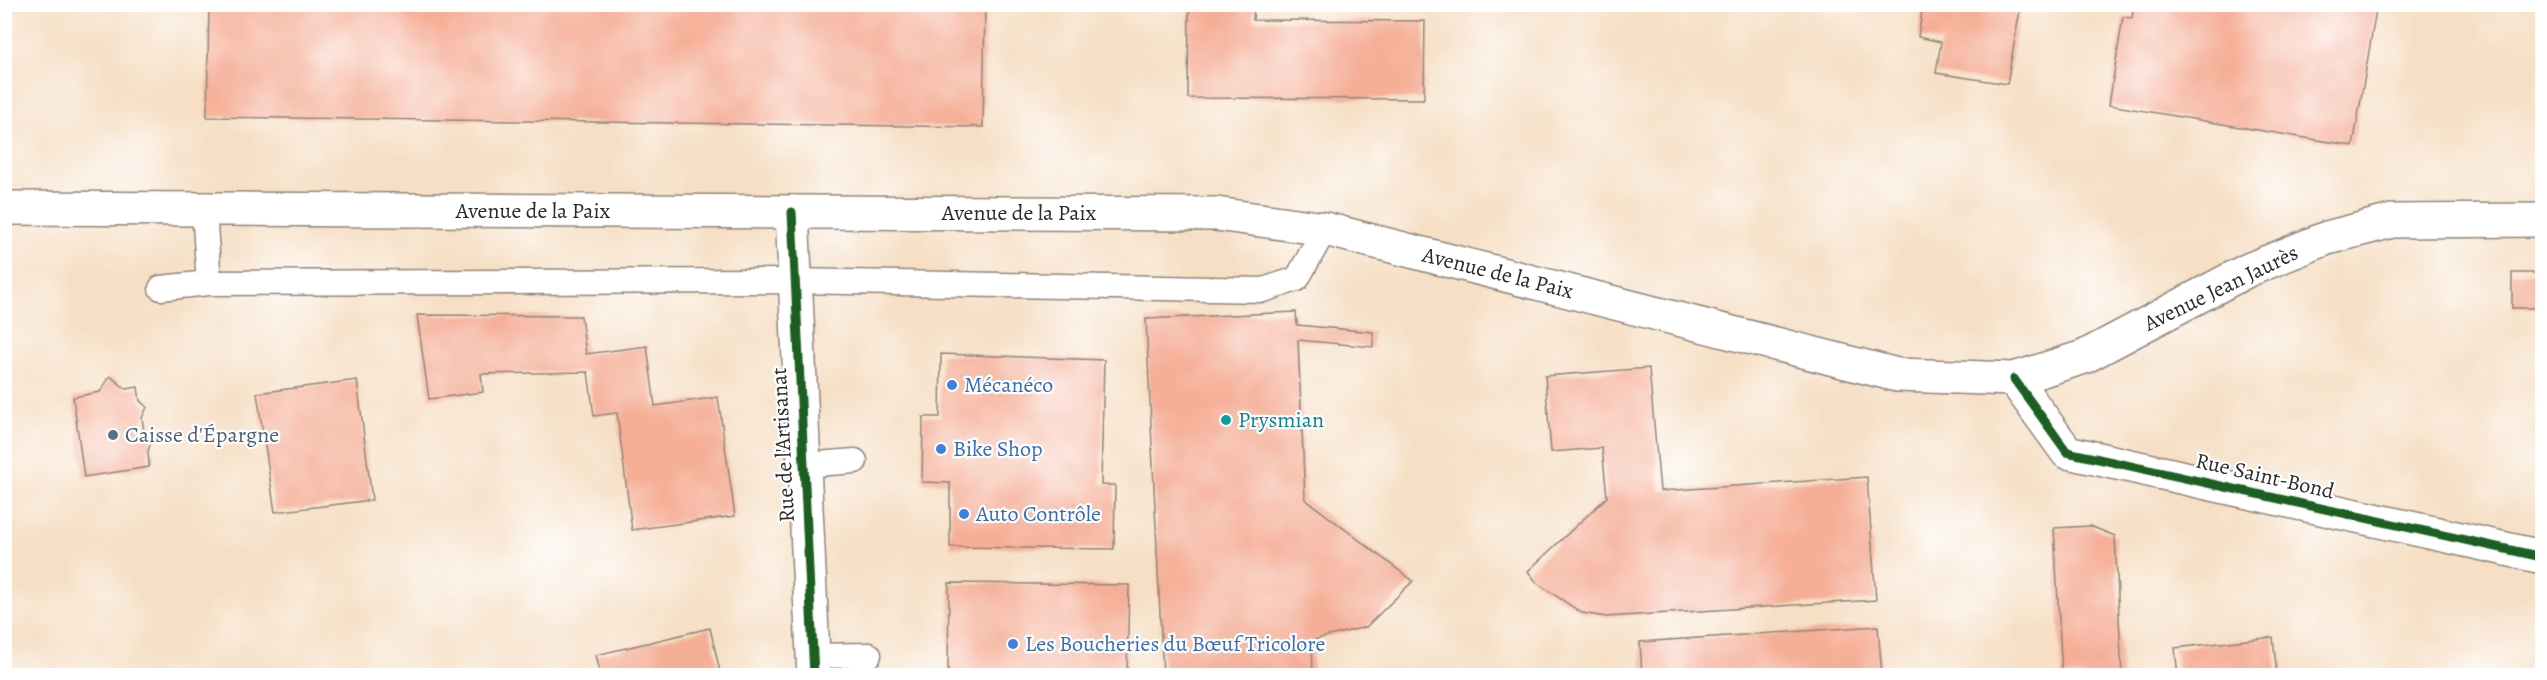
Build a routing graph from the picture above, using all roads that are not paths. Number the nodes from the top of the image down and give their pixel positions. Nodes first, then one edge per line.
1 (4, 208) edge
2 (204, 210) junction
3 (792, 212) junction
4 (2542, 220) edge
5 (1325, 229) junction
6 (795, 281) junction
7 (209, 283) junction
8 (161, 288) dead end
9 (2014, 379) junction
10 (855, 461) dead end
11 (804, 465) junction
12 (2542, 558) edge
13 (868, 655) dead end
14 (813, 665) edge

1 - 2 main road, Avenue de la Paix
2 - 3 main road, Avenue de la Paix
2 - 7 lane
3 - 5 main road, Avenue de la Paix
3 - 6 main road, Rue de l'Artisanat
4 - 9 main road, Avenue Jean Jaurès
5 - 6 lane
5 - 9 main road, Avenue de la Paix
6 - 7 lane
6 - 11 main road, Rue de l'Artisanat
7 - 8 lane
9 - 12 main road, Rue Saint-Bond
10 - 11 lane
11 - 14 main road, Rue de l'Artisanat
13 - 14 lane

